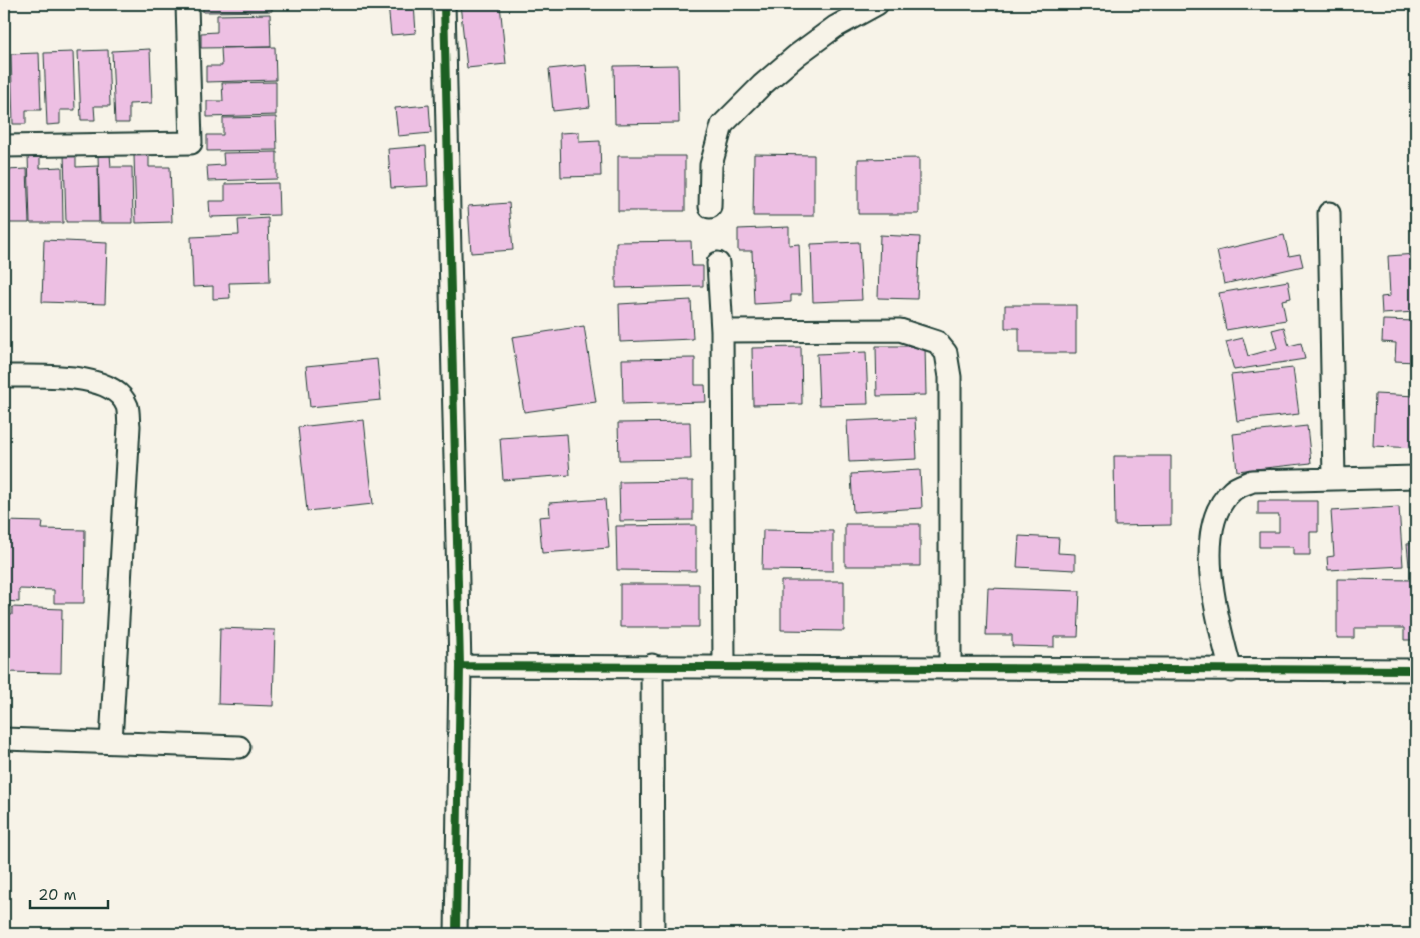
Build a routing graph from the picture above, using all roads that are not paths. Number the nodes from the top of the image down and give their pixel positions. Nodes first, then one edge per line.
1 (187, 4) edge
2 (444, 4) edge
3 (877, 4) edge
4 (4, 146) edge
5 (710, 208) dead end
6 (1328, 213) dead end
7 (718, 263) dead end
8 (722, 331) junction
9 (4, 376) edge
10 (1416, 477) edge
11 (1334, 478) junction
12 (724, 665) junction
13 (460, 666) junction
14 (652, 666) junction
15 (950, 668) junction
16 (1416, 670) edge
17 (1231, 671) junction
18 (4, 739) edge
19 (111, 742) junction
20 (239, 747) dead end
21 (456, 934) edge
22 (653, 934) edge

1 - 4 street
2 - 13 street
3 - 5 street
6 - 11 street
7 - 8 street
8 - 12 street
8 - 15 street
9 - 19 street
10 - 11 street
11 - 17 street
12 - 14 street
12 - 15 street
13 - 14 street
13 - 21 street
14 - 22 street
15 - 17 street
16 - 17 street
18 - 19 street
19 - 20 street

